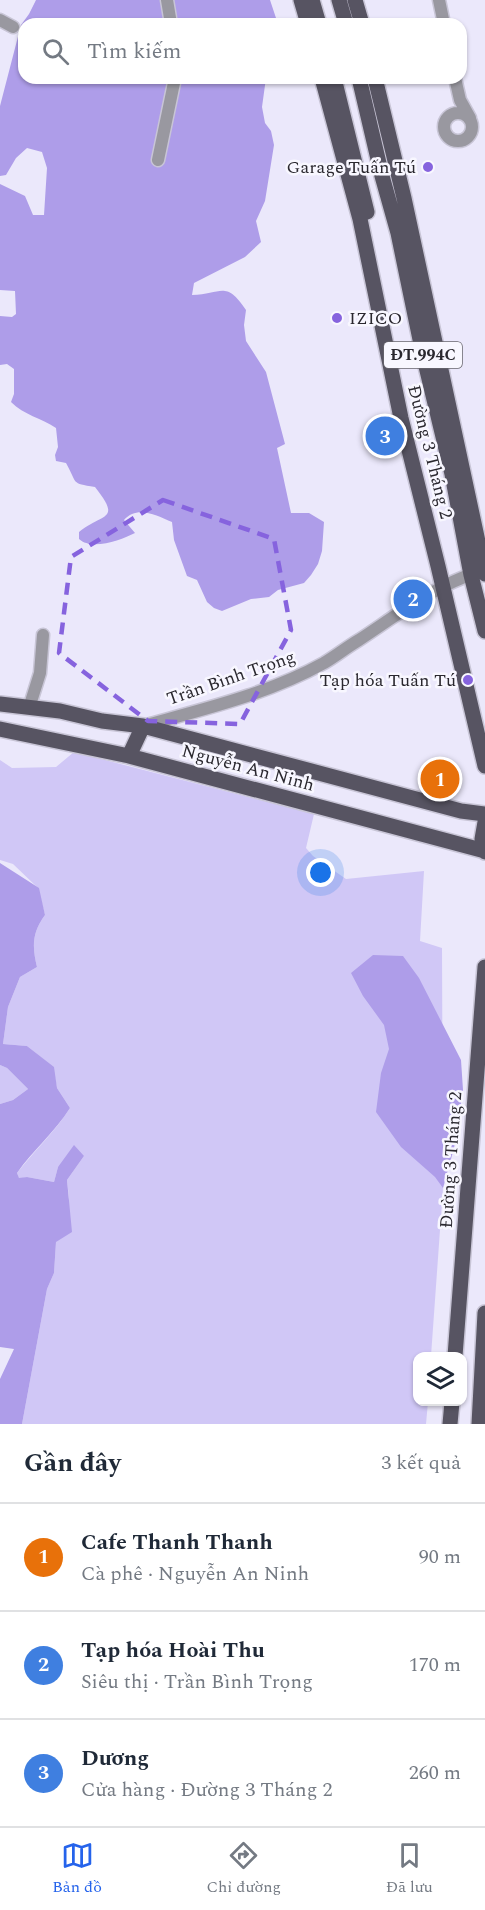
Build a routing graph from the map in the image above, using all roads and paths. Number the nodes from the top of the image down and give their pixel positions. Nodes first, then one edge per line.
1 (167, 0) edge
2 (301, 0) edge
3 (312, 0) edge
4 (339, 0) edge
5 (355, 0) edge
6 (439, 0) edge
7 (170, 18) edge
8 (306, 18) edge
9 (317, 18) edge
10 (344, 18) edge
11 (360, 18) edge
12 (443, 18) edge
13 (0, 20) edge
14 (13, 27) dead end
15 (173, 84) edge
16 (324, 84) edge
17 (335, 84) edge
18 (360, 84) edge
19 (376, 84) edge
20 (456, 84) edge
21 (470, 118) dead end
22 (158, 160) dead end
23 (398, 174) junction
24 (382, 176) junction
25 (354, 179) junction
26 (481, 572) edge
27 (447, 584) junction
28 (485, 632) edge
29 (42, 635) dead end
30 (0, 704) edge
31 (29, 708) junction
32 (102, 720) junction
33 (143, 726) junction
34 (485, 726) edge
35 (0, 729) edge
36 (98, 748) junction
37 (129, 756) junction
38 (485, 766) edge
39 (485, 814) edge
40 (485, 822) edge
41 (485, 852) edge
42 (485, 967) edge
43 (485, 1314) edge
44 (455, 1352) edge
45 (452, 1406) edge
46 (450, 1424) edge
47 (478, 1424) edge

1 - 7 street
2 - 8 main road
3 - 9 main road
4 - 10 main road
5 - 11 main road
6 - 12 street
13 - 14 street
15 - 22 street
16 - 25 main road, Đường 3 Tháng 2 / ĐT.994C
17 - 25 main road, Đường 3 Tháng 2 / ĐT.994C
18 - 24 main road, Đường 3 Tháng 2 / ĐT.994C
19 - 23 main road, Đường 3 Tháng 2 / ĐT.994C
20 - 21 street
23 - 24 street
23 - 26 main road, Đường 3 Tháng 2 / ĐT.994C
24 - 26 main road, Đường 3 Tháng 2 / ĐT.994C
25 - 27 main road, Đường 3 Tháng 2 / ĐT.994C
26 - 27 street, Trần Bình Trọng
26 - 28 main road, Đường 3 Tháng 2 / ĐT.994C
27 - 33 street, Trần Bình Trọng
27 - 34 main road, Đường 3 Tháng 2 / ĐT.994C
27 - 38 main road, Đường 3 Tháng 2 / ĐT.994C
29 - 31 street
30 - 31 main road, Nguyễn An Ninh
31 - 32 main road, Nguyễn An Ninh
32 - 33 main road, Nguyễn An Ninh
32 - 36 main road
33 - 37 main road
33 - 39 main road, Nguyễn An Ninh
35 - 36 main road, Nguyễn An Ninh
36 - 37 main road, Nguyễn An Ninh
37 - 41 main road, Nguyễn An Ninh
40 - 41 main road
42 - 44 main road, Đường 3 Tháng 2
43 - 47 main road
45 - 46 main road

